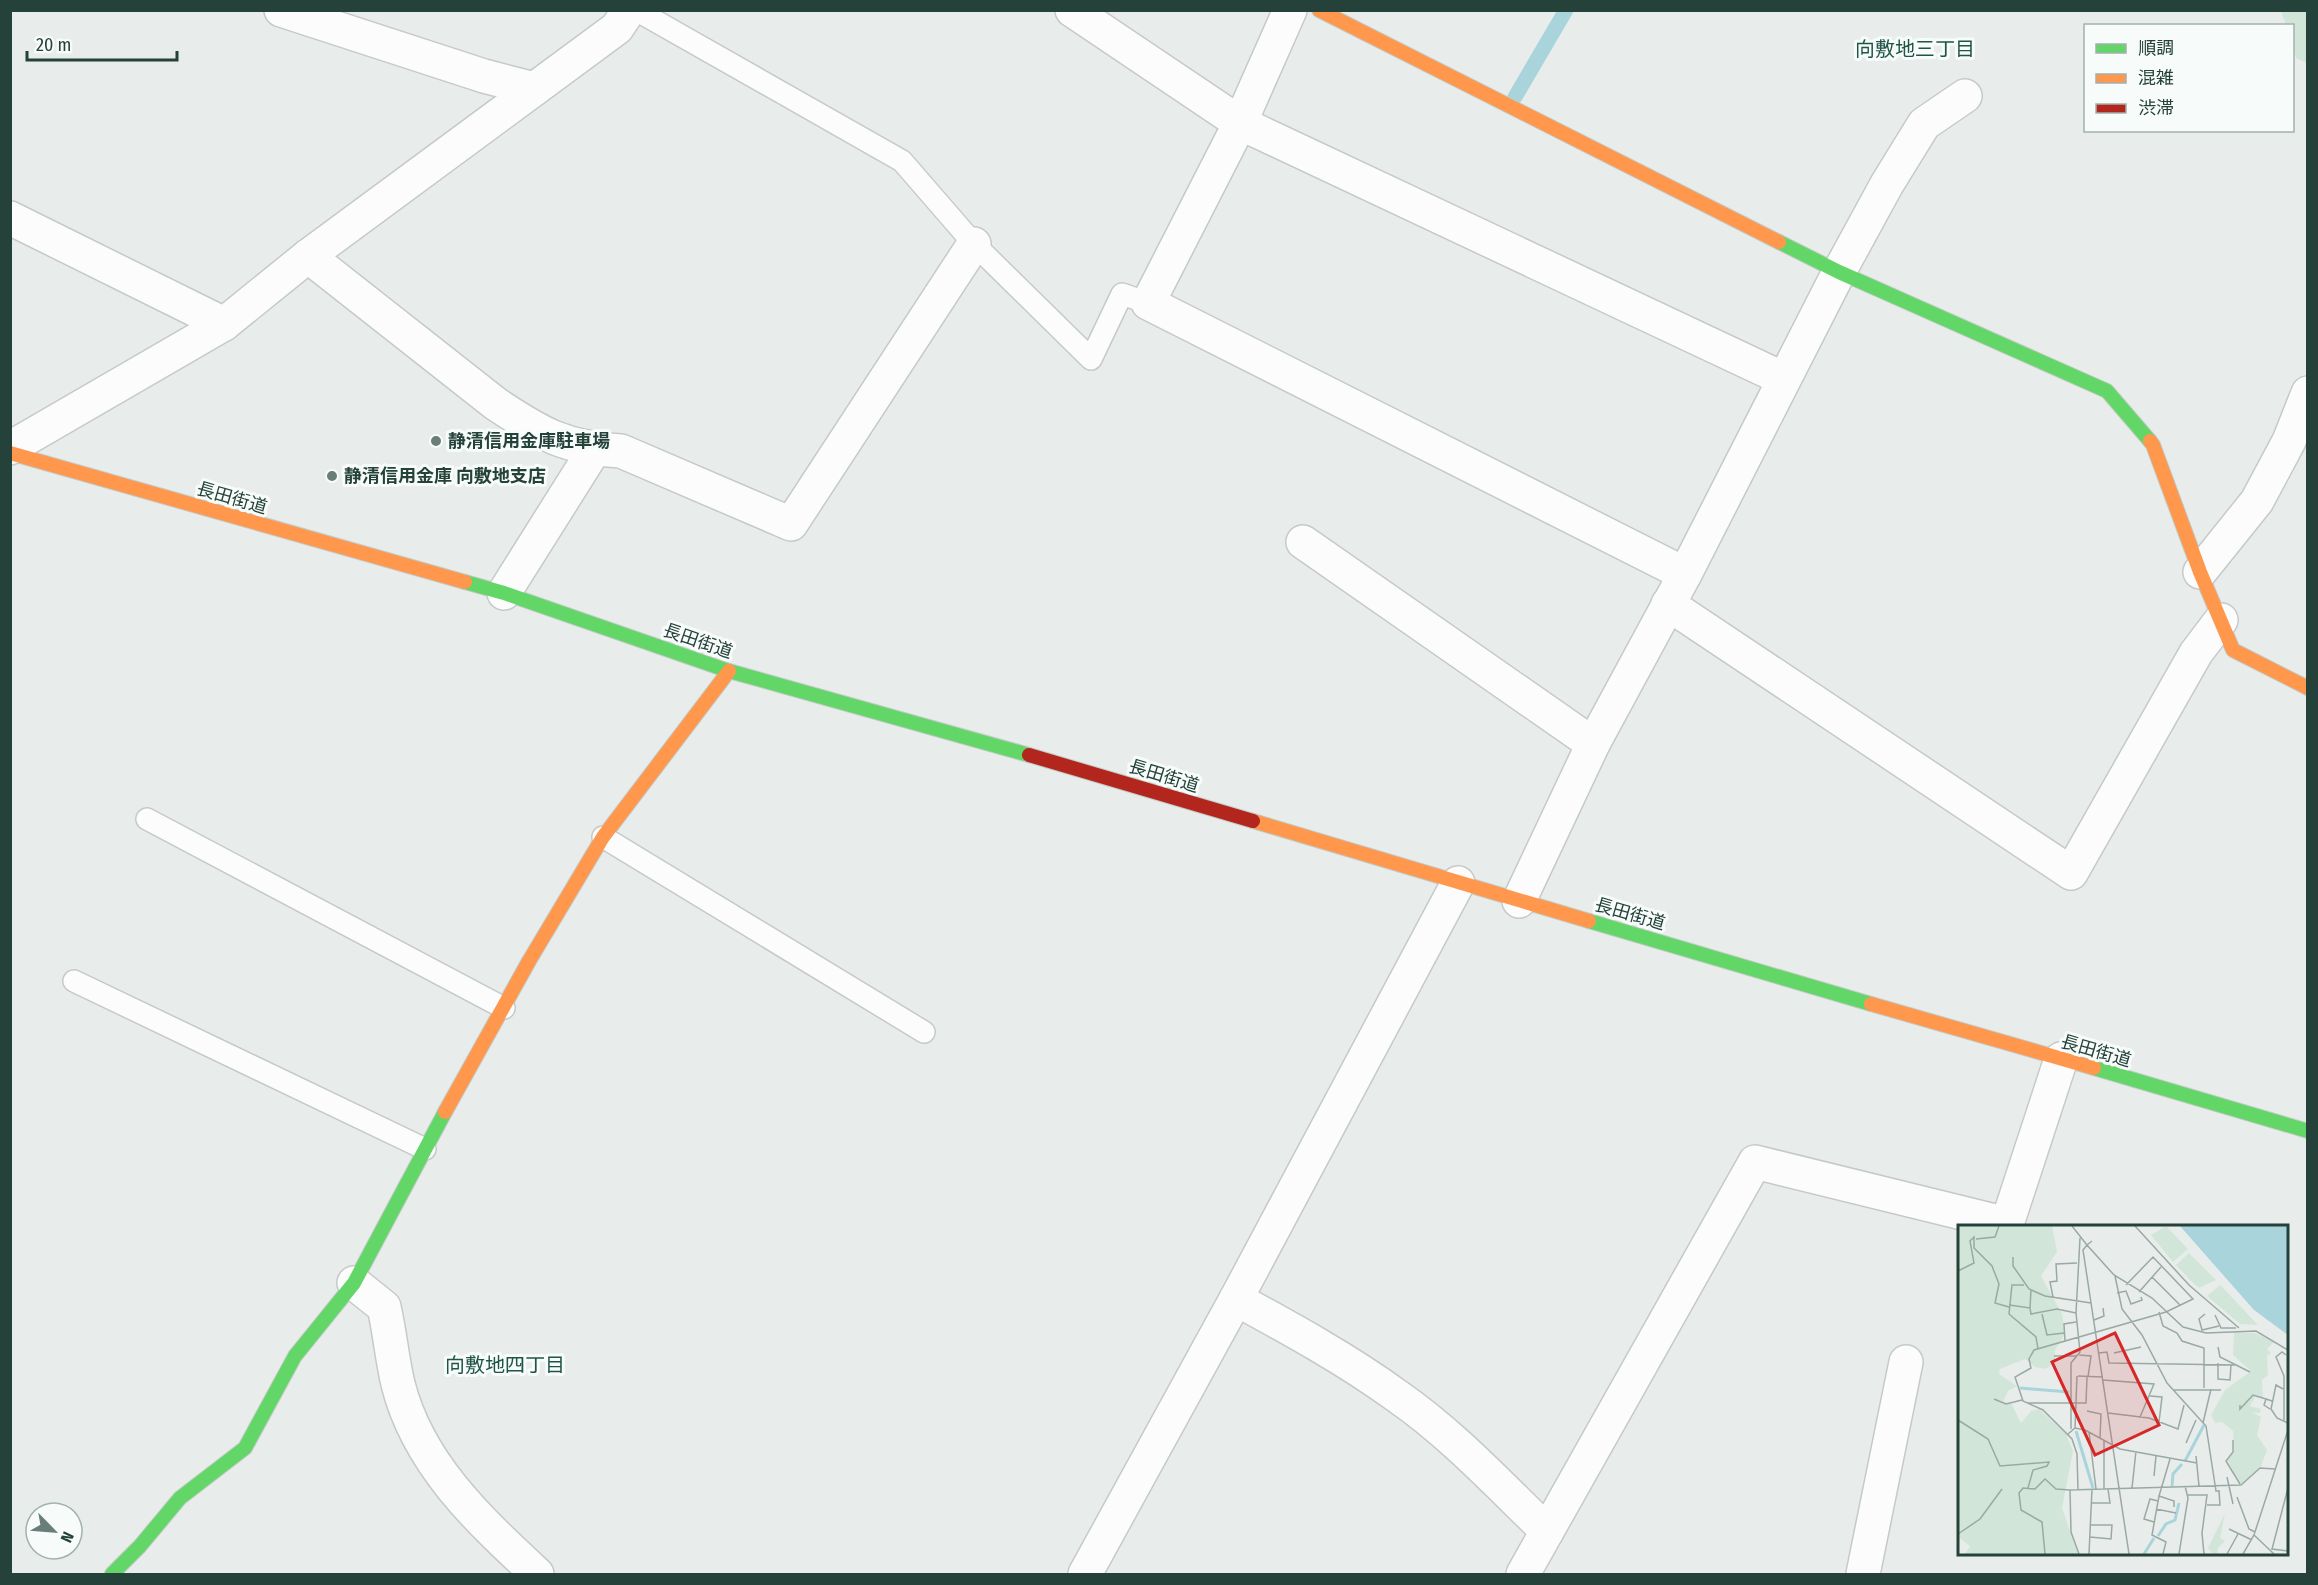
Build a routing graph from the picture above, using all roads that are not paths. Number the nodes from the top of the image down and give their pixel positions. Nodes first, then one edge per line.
1 (281, 10) edge
2 (629, 10) edge
3 (636, 10) edge
4 (1072, 10) edge
5 (1290, 10) edge
6 (1319, 10) edge
7 (534, 89) junction
8 (1965, 96) dead end
9 (1240, 123) junction
10 (10, 218) edge
11 (974, 244) junction
12 (308, 256) junction
13 (1839, 272) junction
14 (1148, 303) junction
15 (224, 324) junction
16 (1784, 380) junction
17 (2307, 393) edge
18 (10, 448) edge
19 (594, 450) junction
20 (10, 453) edge
21 (1303, 542) dead end
22 (2200, 572) junction
23 (1685, 574) junction
24 (504, 593) junction
25 (1668, 604) junction
26 (2221, 620) junction
27 (729, 671) junction
28 (2307, 688) edge
29 (1593, 744) junction
30 (147, 819) dead end
31 (603, 837) junction
32 (1458, 883) junction
33 (1520, 901) junction
34 (74, 981) dead end
35 (504, 1008) junction
36 (924, 1032) dead end
37 (2061, 1059) junction
38 (2307, 1131) edge
39 (425, 1149) junction
40 (354, 1283) junction
41 (1236, 1299) junction
42 (1906, 1362) dead end
43 (1547, 1531) junction
44 (112, 1575) edge
45 (537, 1575) edge
46 (1085, 1575) edge
47 (1522, 1575) edge
48 (1863, 1575) edge

1 - 7 street
2 - 7 street
3 - 11 lane
4 - 9 street
5 - 9 street
6 - 13 main road
7 - 12 street
8 - 13 street
9 - 14 street
9 - 16 street
10 - 15 street
11 - 14 lane
11 - 19 street
12 - 15 street
12 - 19 street
13 - 16 street
13 - 22 main road
14 - 23 street
15 - 18 street
16 - 23 street
17 - 22 street
19 - 24 street
20 - 24 main road, 長田街道
21 - 29 street
22 - 26 main road
23 - 25 street
24 - 27 main road, 長田街道
25 - 26 street
25 - 29 street
26 - 28 main road
27 - 31 main road
27 - 32 main road, 長田街道
29 - 33 street
30 - 35 lane
31 - 35 main road
31 - 36 lane
32 - 33 main road, 長田街道
32 - 41 street
33 - 37 main road, 長田街道
34 - 39 lane
35 - 39 main road
37 - 38 main road, 長田街道
37 - 43 street
39 - 40 main road
40 - 44 main road
40 - 45 street
41 - 43 street
41 - 46 street
42 - 48 street
43 - 47 street

